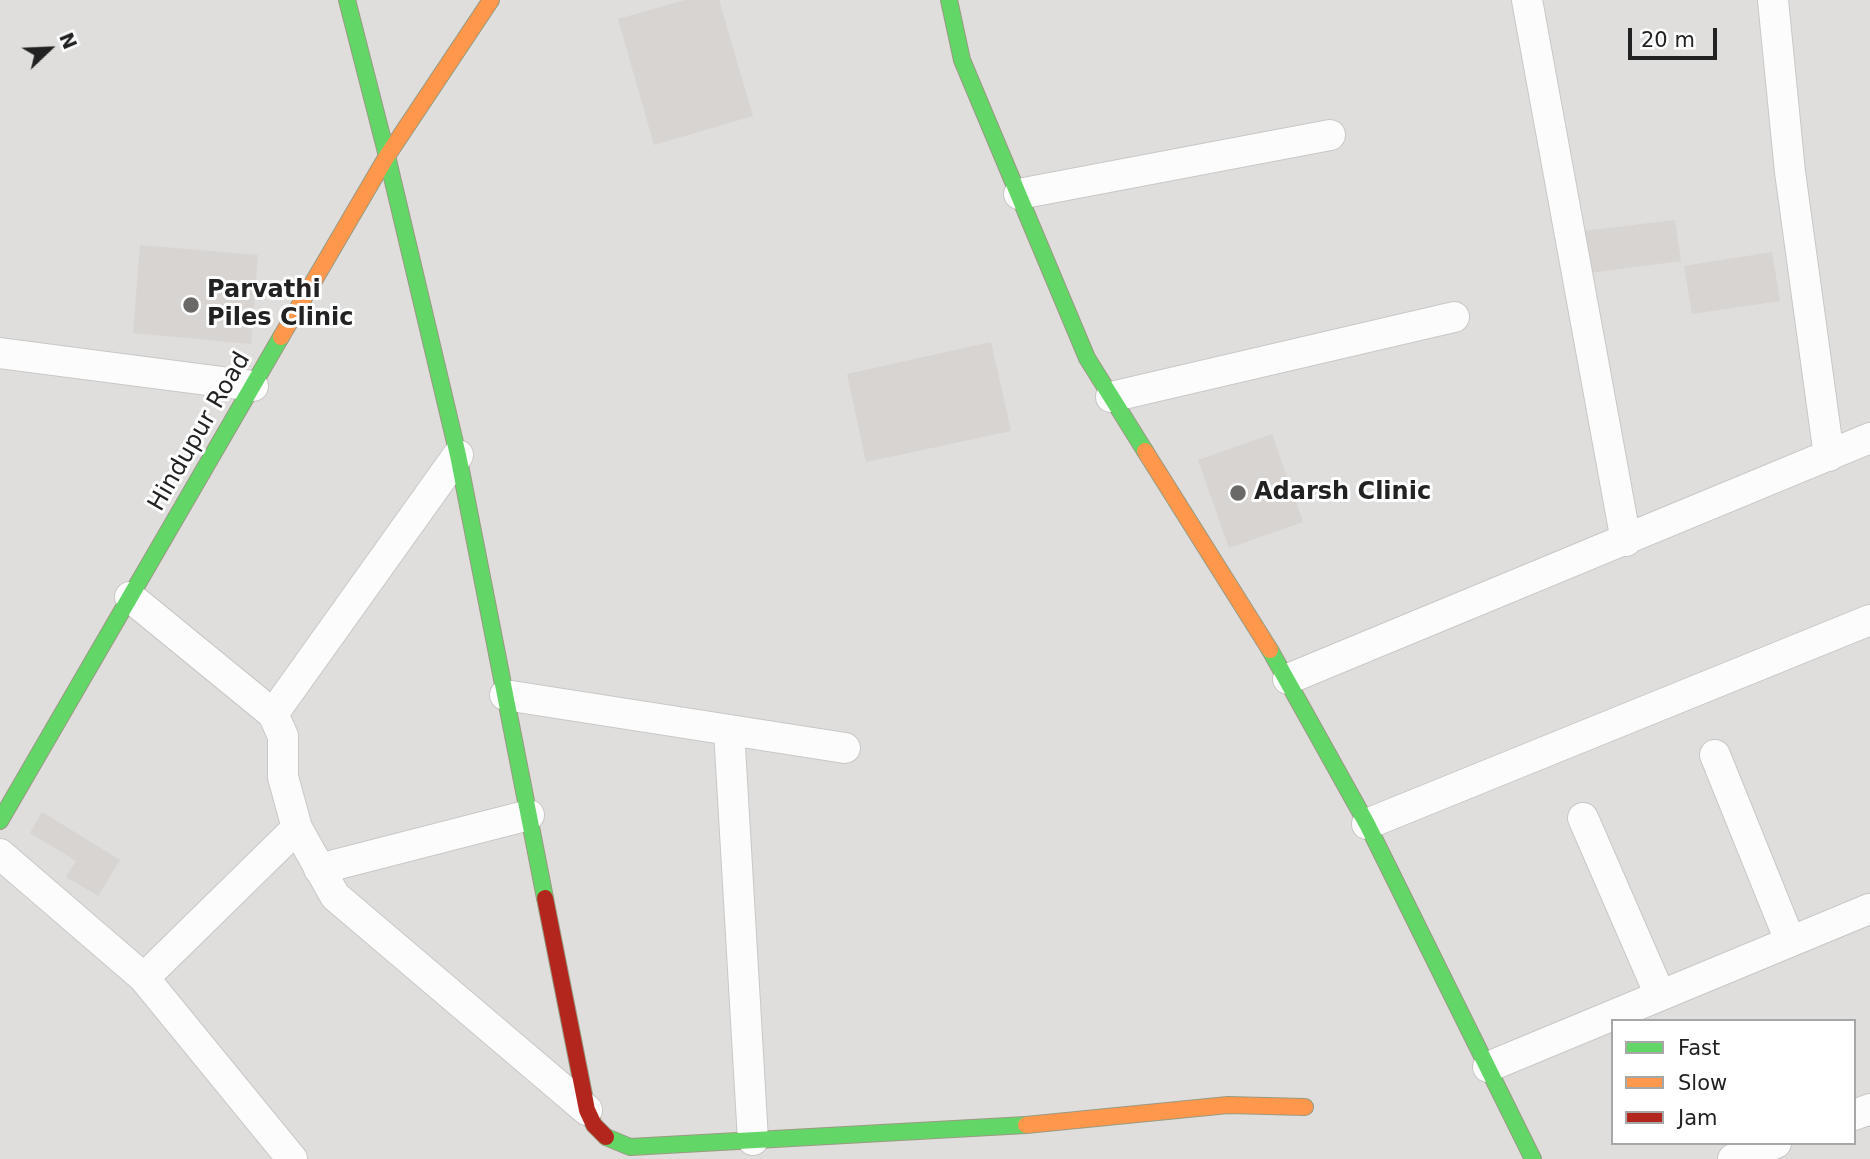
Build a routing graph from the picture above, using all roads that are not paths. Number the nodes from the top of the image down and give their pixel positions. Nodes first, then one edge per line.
1 (347, 0) edge
2 (491, 0) edge
3 (949, 0) edge
4 (1527, 0) edge
5 (1773, 0) edge
6 (1330, 135) dead end
7 (387, 156) junction
8 (1019, 194) junction
9 (1454, 317) dead end
10 (0, 353) edge
11 (253, 386) junction
12 (1111, 397) junction
13 (1870, 438) edge
14 (458, 456) junction
15 (1829, 456) junction
16 (1626, 541) junction
17 (130, 597) junction
18 (1870, 620) edge
19 (1288, 680) junction
20 (505, 695) junction
21 (272, 715) junction
22 (729, 730) junction
23 (845, 748) dead end
24 (1715, 755) dead end
25 (529, 814) junction
26 (1583, 818) dead end
27 (0, 821) edge
28 (1367, 824) junction
29 (297, 828) junction
30 (0, 853) edge
31 (319, 869) junction
32 (1869, 909) edge
33 (1790, 941) junction
34 (144, 978) junction
35 (1660, 995) junction
36 (1488, 1067) junction
37 (1305, 1107) dead end
38 (587, 1110) junction
39 (753, 1140) junction
40 (1771, 1145) edge
41 (612, 1150) edge
42 (292, 1159) edge
43 (1533, 1159) edge
44 (1733, 1159) edge

1 - 7 street
2 - 7 street, Hindupur Road
3 - 8 street
4 - 16 street
5 - 15 street
6 - 8 street
7 - 11 street, Hindupur Road
7 - 14 street
8 - 12 street
9 - 12 street
10 - 11 street
11 - 17 street, Hindupur Road
12 - 19 street
13 - 15 street
14 - 20 street
14 - 21 street
15 - 16 street
16 - 19 street
17 - 21 street
17 - 27 street, Hindupur Road
18 - 28 street
19 - 28 street
20 - 22 street
20 - 25 street
21 - 29 street
22 - 23 street
22 - 39 street
24 - 33 street
25 - 31 street
25 - 38 street
26 - 35 street
28 - 36 street
29 - 31 street
29 - 34 street
30 - 34 street
31 - 38 street
32 - 33 street
33 - 35 street
34 - 42 street
35 - 36 street
36 - 43 street
37 - 39 street
38 - 41 street
39 - 41 street
40 - 44 street

